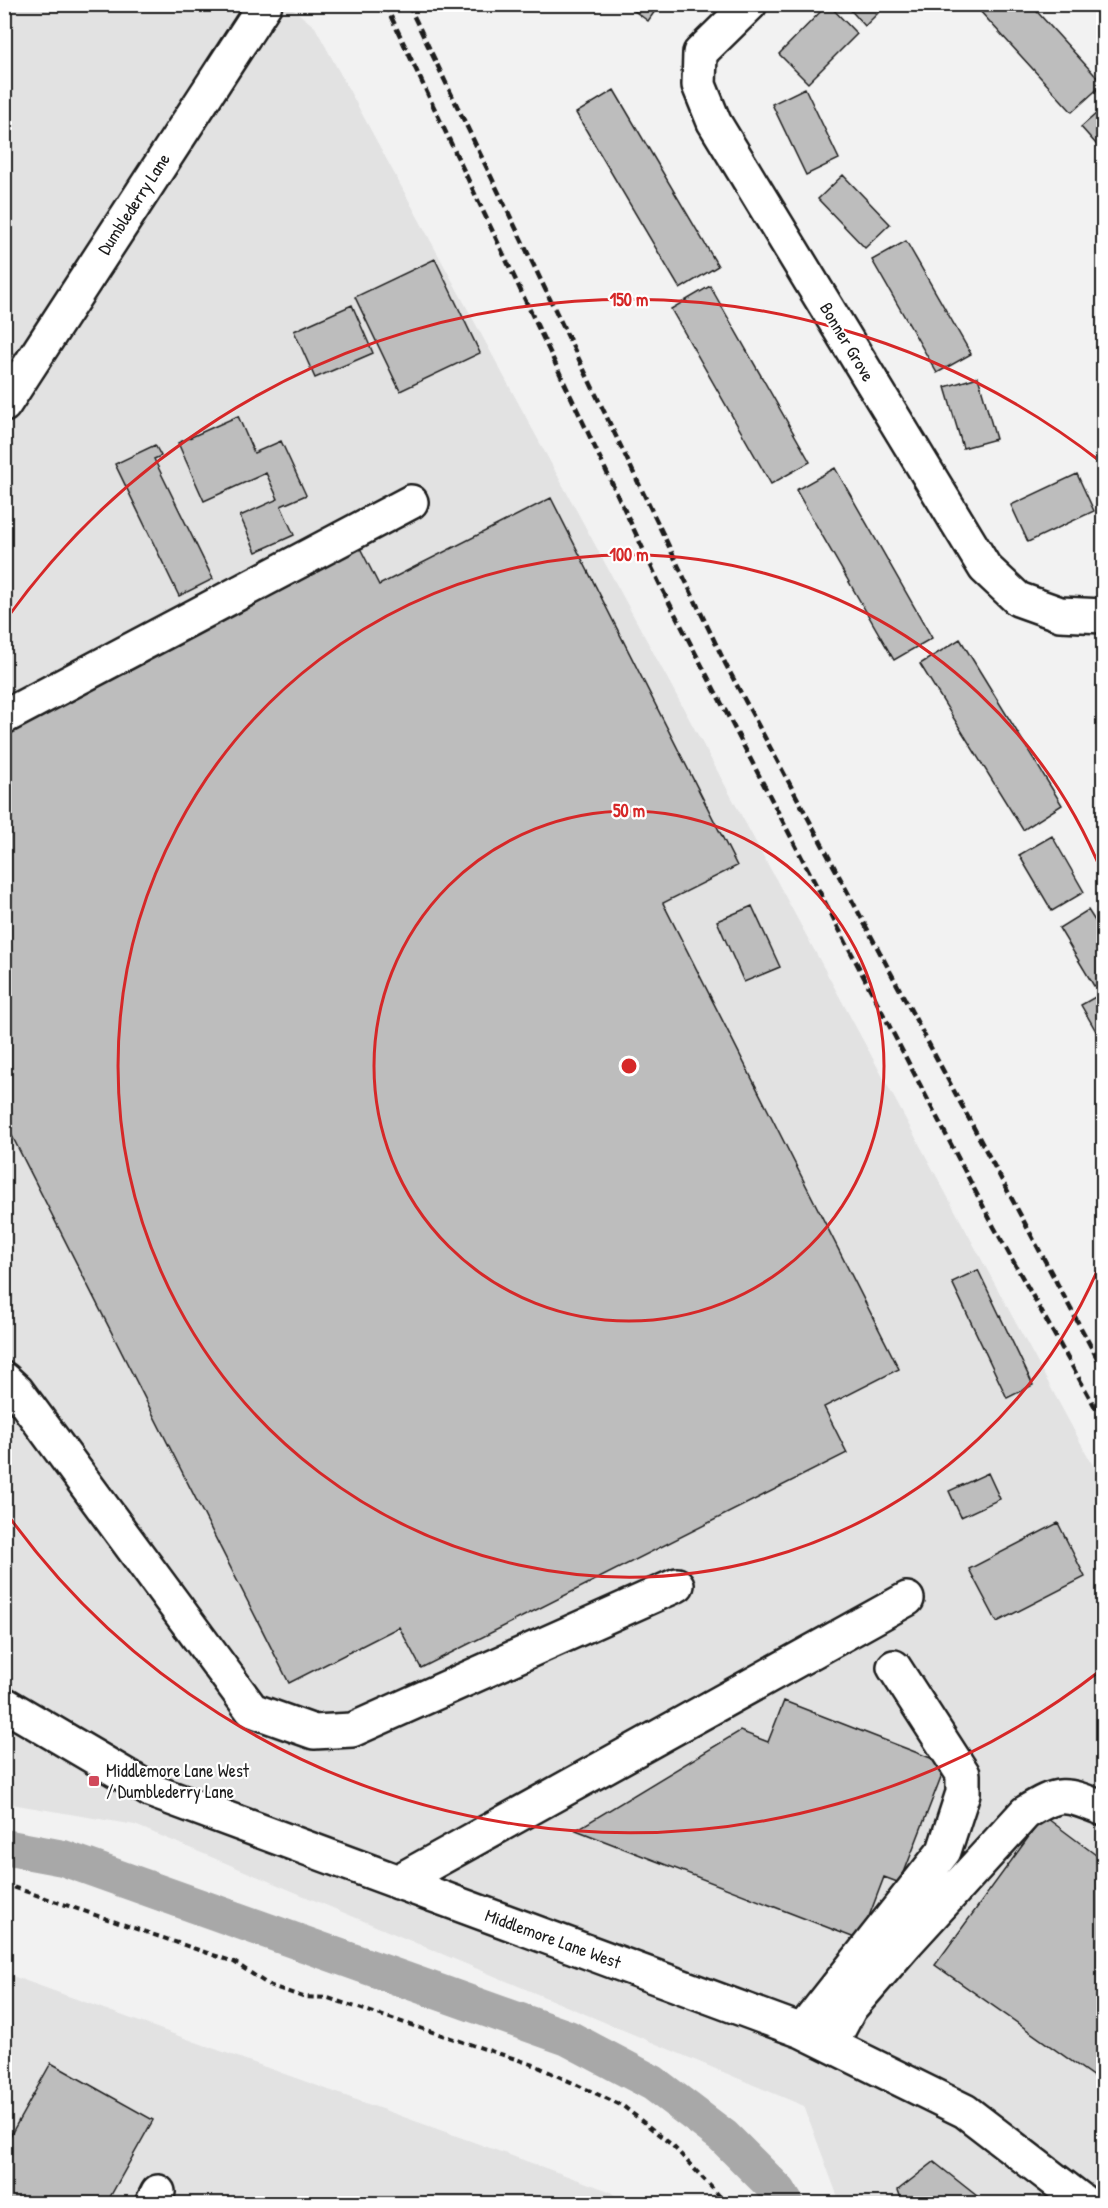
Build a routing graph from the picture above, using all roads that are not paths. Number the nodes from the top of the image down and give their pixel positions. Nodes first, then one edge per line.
1 (265, 4) edge
2 (750, 4) edge
3 (4, 405) edge
4 (411, 502) dead end
5 (1104, 615) edge
6 (4, 717) edge
7 (4, 1379) edge
8 (677, 1585) dead end
9 (907, 1599) dead end
10 (894, 1667) dead end
11 (4, 1704) edge
12 (1104, 1809) edge
13 (397, 1882) junction
14 (802, 2031) junction
15 (831, 2044) junction
16 (1104, 2185) edge
17 (1086, 2204) edge
18 (1090, 2204) edge

1 - 3 street, Dumblederry Lane
2 - 5 street, Bonner Grove
4 - 6 street
7 - 8 street
9 - 13 street
10 - 14 street
11 - 13 street, Middlemore Lane West
12 - 15 street
13 - 14 street, Middlemore Lane West
14 - 15 street, Middlemore Lane West
15 - 17 street, Middlemore Lane West
16 - 18 street

